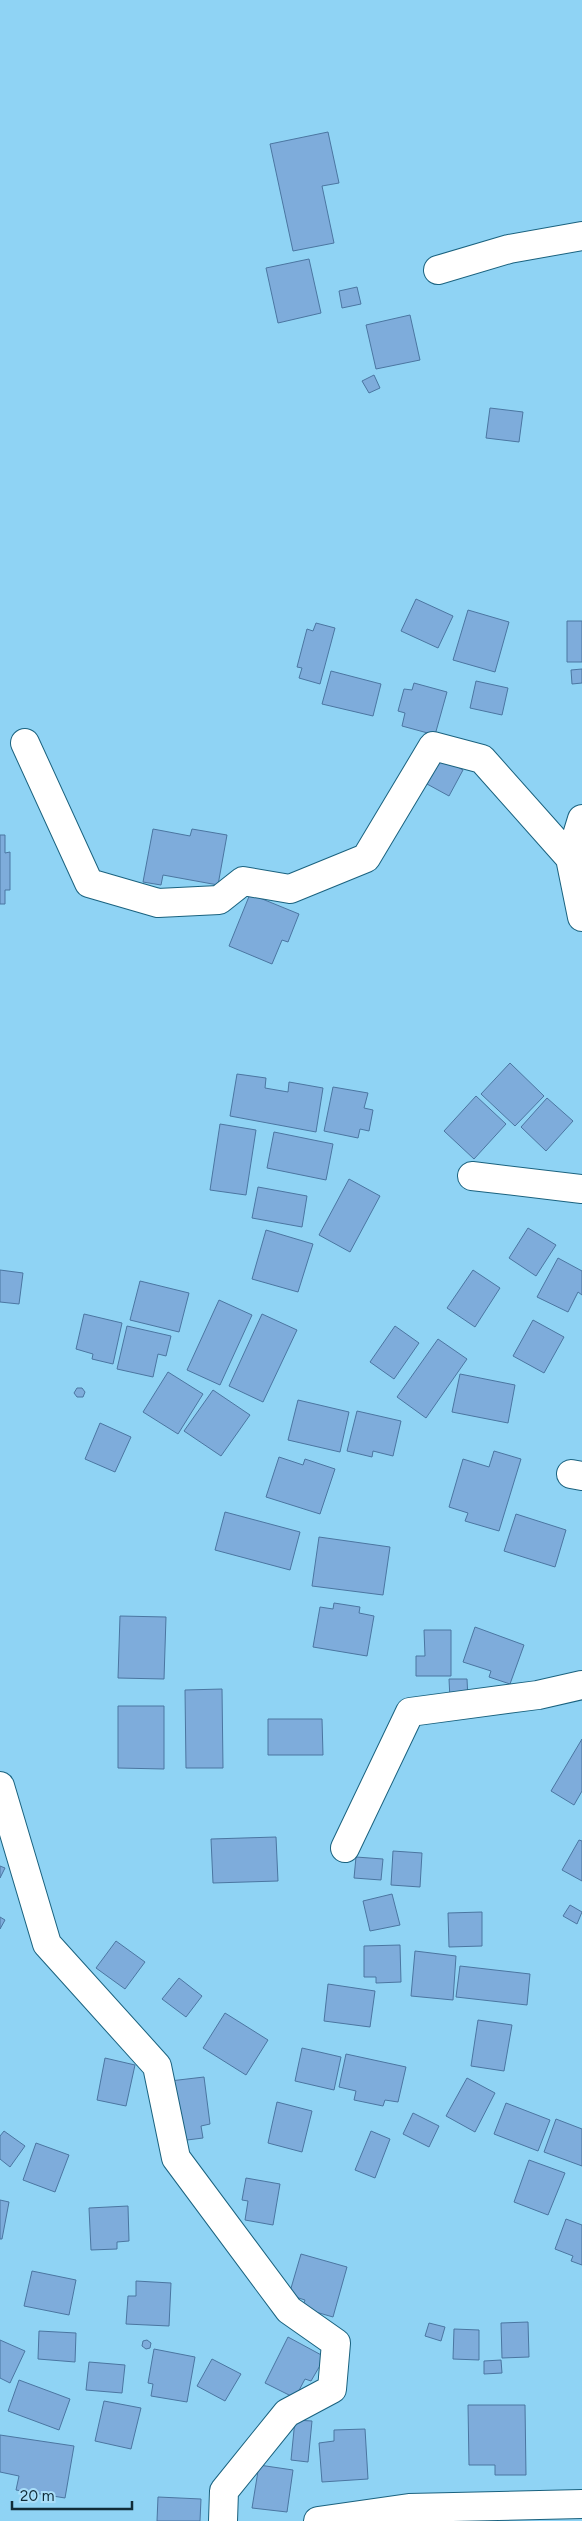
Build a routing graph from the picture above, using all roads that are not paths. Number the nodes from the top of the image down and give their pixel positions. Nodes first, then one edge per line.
1 (582, 236) edge
2 (438, 270) dead end
3 (25, 743) dead end
4 (582, 818) edge
5 (570, 858) junction
6 (582, 917) edge
7 (472, 1176) dead end
8 (582, 1189) edge
9 (582, 1685) edge
10 (0, 1786) edge
11 (345, 1848) dead end
12 (582, 2504) edge
13 (223, 2521) edge
14 (318, 2521) edge

1 - 2 street
3 - 5 street
4 - 5 street
5 - 6 street
7 - 8 street
9 - 11 street
10 - 13 street
12 - 14 street

